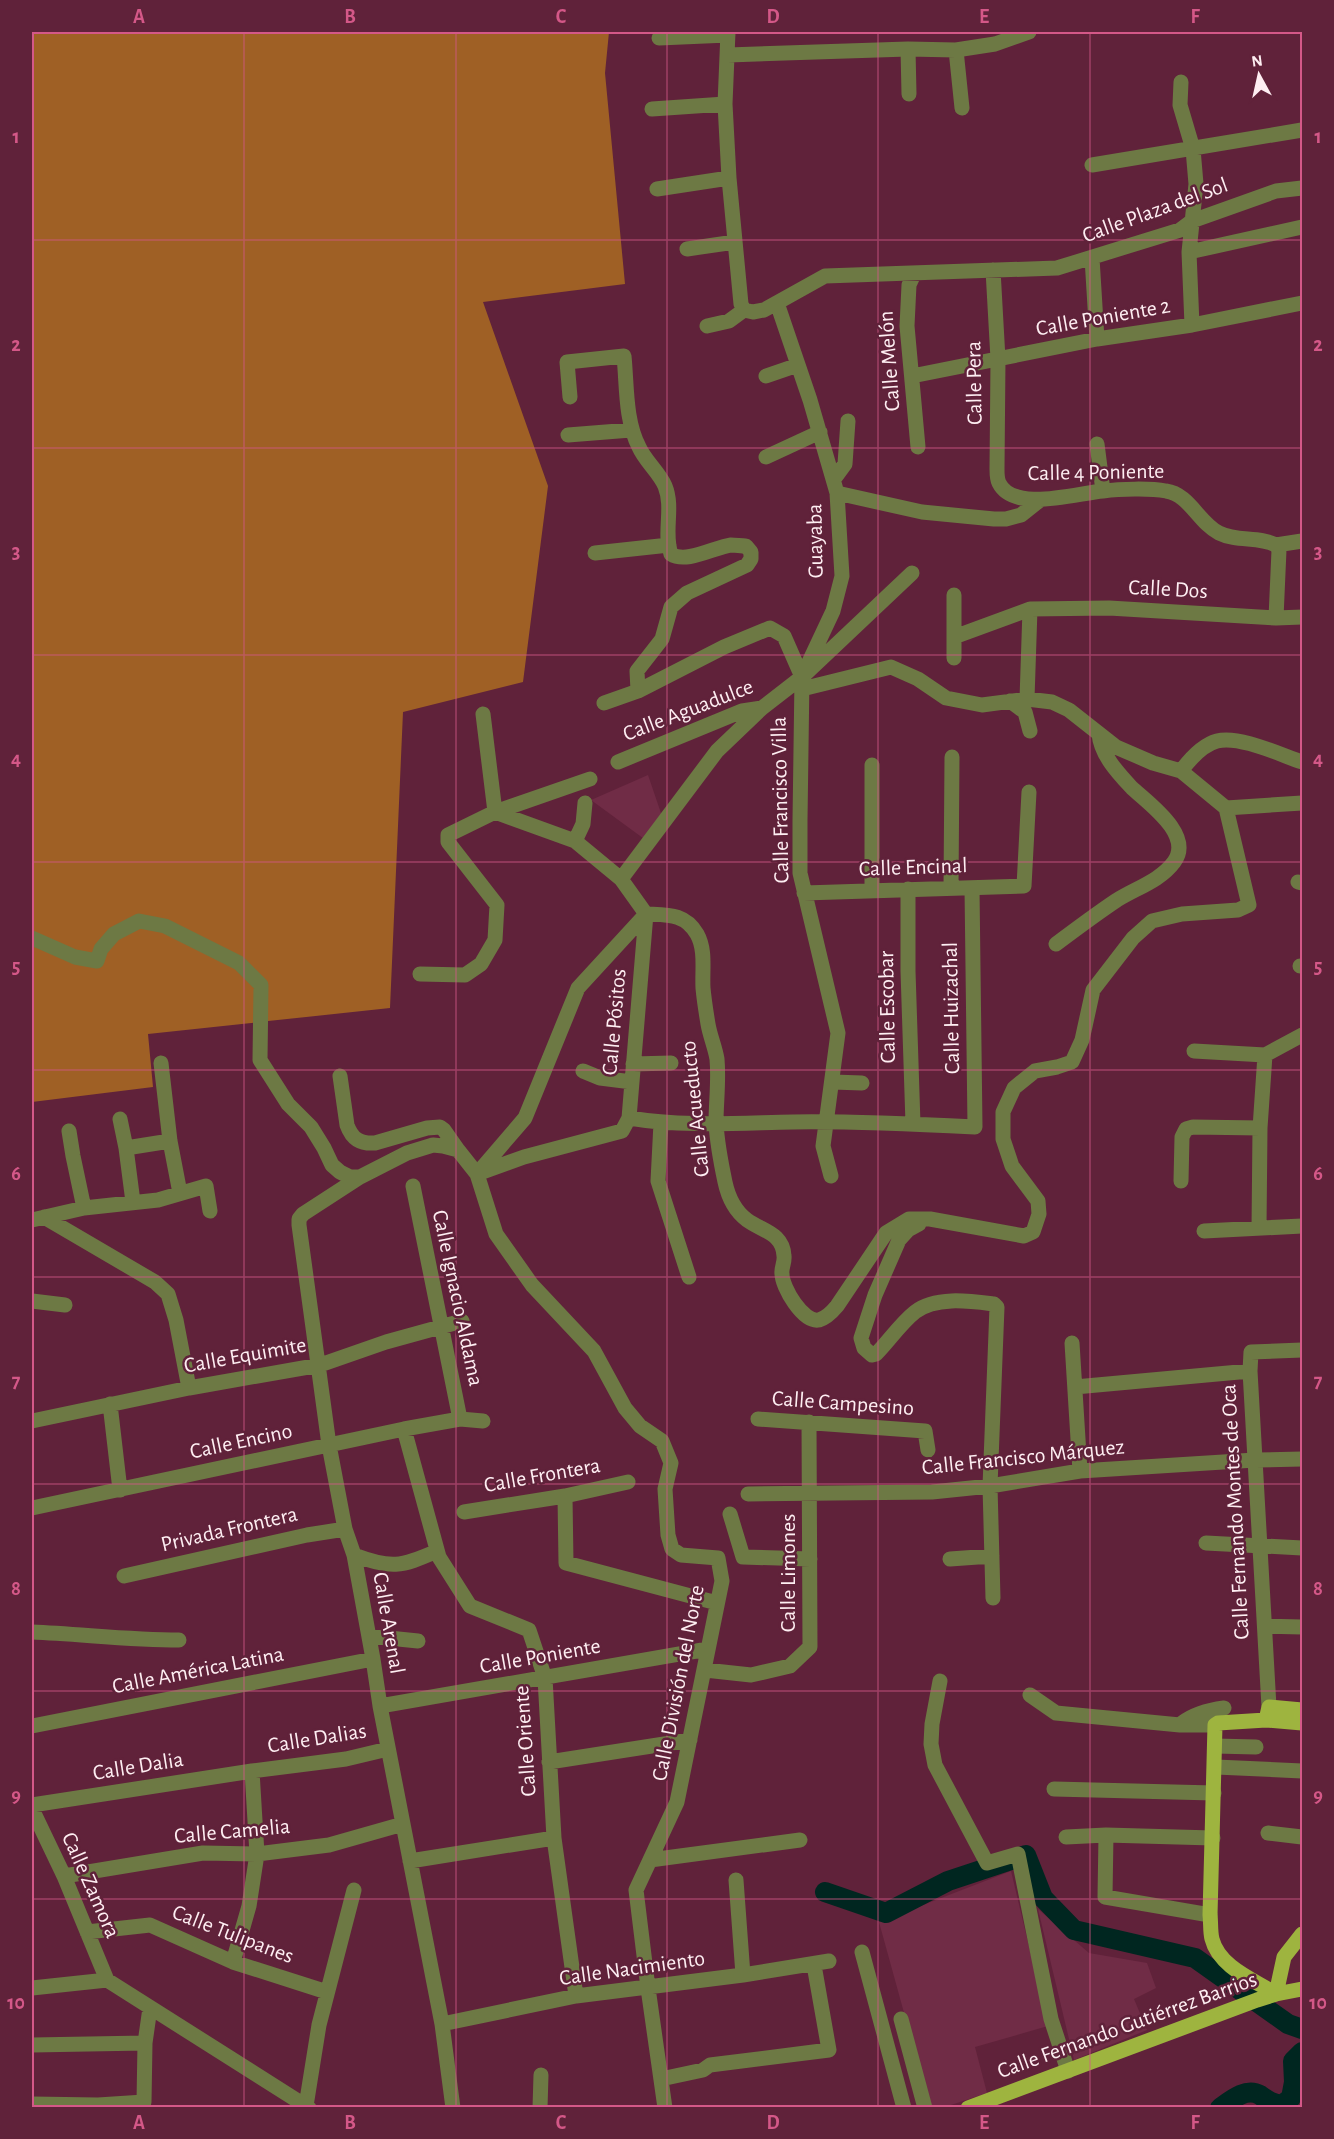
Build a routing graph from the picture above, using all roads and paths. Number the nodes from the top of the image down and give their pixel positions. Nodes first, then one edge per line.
1 (728, 33) edge
2 (1022, 33) edge
3 (659, 38) dead end
4 (908, 49) junction
5 (956, 50) junction
6 (728, 55) junction
7 (1181, 82) dead end
8 (909, 94) dead end
9 (725, 104) junction
10 (962, 108) dead end
11 (652, 109) dead end
12 (1302, 130) edge
13 (1193, 149) junction
14 (1092, 165) dead end
15 (729, 178) junction
16 (1302, 188) edge
17 (657, 189) dead end
18 (1192, 221) junction
19 (1302, 227) edge
20 (735, 242) junction
21 (687, 249) dead end
22 (1189, 252) junction
23 (1092, 258) junction
24 (993, 270) junction
25 (914, 273) junction
26 (777, 303) junction
27 (1302, 303) edge
28 (744, 310) junction
29 (1192, 325) junction
30 (707, 326) dead end
31 (1097, 339) junction
32 (998, 359) junction
33 (798, 364) junction
34 (766, 376) dead end
35 (912, 376) junction
36 (570, 397) dead end
37 (848, 421) dead end
38 (631, 430) junction
39 (820, 432) junction
40 (568, 435) dead end
41 (1097, 444) dead end
42 (918, 447) dead end
43 (766, 457) dead end
44 (835, 486) junction
45 (1103, 491) junction
46 (1008, 492) joint
47 (1040, 500) junction
48 (1302, 541) edge
49 (669, 545) junction
50 (1276, 545) junction
51 (595, 554) dead end
52 (912, 573) dead end
53 (954, 595) dead end
54 (1030, 609) junction
55 (1302, 617) edge
56 (1276, 618) junction
57 (954, 637) junction
58 (954, 658) dead end
59 (802, 683) junction
60 (638, 691) junction
61 (1027, 699) junction
62 (1010, 701) junction
63 (604, 703) dead end
64 (762, 708) junction
65 (483, 714) dead end
66 (1030, 731) dead end
67 (1099, 734) junction
68 (952, 757) dead end
69 (618, 762) dead end
70 (1302, 762) edge
71 (872, 765) dead end
72 (1181, 771) junction
73 (590, 779) dead end
74 (1029, 792) dead end
75 (585, 803) dead end
76 (1302, 803) edge
77 (1226, 808) junction
78 (495, 812) junction
79 (575, 841) junction
80 (621, 879) junction
81 (951, 888) junction
82 (972, 888) junction
83 (908, 889) junction
84 (872, 891) junction
85 (804, 893) junction
86 (646, 914) junction
87 (32, 938) edge
88 (1056, 944) dead end
89 (420, 974) dead end
90 (1302, 1035) edge
91 (1194, 1051) dead end
92 (1265, 1055) junction
93 (671, 1063) dead end
94 (161, 1064) dead end
95 (633, 1064) junction
96 (583, 1071) dead end
97 (340, 1076) dead end
98 (632, 1082) junction
99 (832, 1082) junction
100 (862, 1083) dead end
101 (120, 1119) dead end
102 (828, 1122) junction
103 (661, 1123) junction
104 (716, 1124) junction
105 (913, 1124) junction
106 (625, 1125) junction
107 (1260, 1128) junction
108 (69, 1131) dead end
109 (170, 1141) junction
110 (126, 1148) junction
111 (458, 1150) junction
112 (477, 1174) junction
113 (831, 1176) dead end
114 (360, 1177) junction
115 (1181, 1181) dead end
116 (413, 1186) dead end
117 (180, 1193) junction
118 (133, 1202) junction
119 (84, 1208) junction
120 (210, 1211) dead end
121 (38, 1218) edge
122 (930, 1219) junction
123 (1302, 1226) edge
124 (1259, 1228) junction
125 (1204, 1232) dead end
126 (689, 1277) dead end
127 (32, 1301) edge
128 (65, 1305) dead end
129 (462, 1321) dead end
130 (441, 1327) junction
131 (1072, 1343) dead end
132 (1302, 1350) edge
133 (320, 1365) junction
134 (1250, 1371) junction
135 (1075, 1387) junction
136 (189, 1388) junction
137 (110, 1404) junction
138 (460, 1419) junction
139 (758, 1419) dead end
140 (32, 1421) edge
141 (483, 1421) dead end
142 (809, 1422) junction
143 (404, 1429) junction
144 (329, 1445) junction
145 (928, 1450) dead end
146 (1302, 1459) edge
147 (1255, 1460) junction
148 (1080, 1471) junction
149 (628, 1482) dead end
150 (990, 1486) junction
151 (120, 1490) junction
152 (810, 1493) junction
153 (748, 1494) dead end
154 (565, 1496) junction
155 (32, 1508) edge
156 (464, 1512) dead end
157 (730, 1514) dead end
158 (345, 1529) junction
159 (1206, 1543) dead end
160 (1260, 1547) junction
161 (1302, 1548) edge
162 (437, 1551) junction
163 (354, 1556) junction
164 (992, 1556) junction
165 (810, 1559) junction
166 (950, 1559) dead end
167 (124, 1576) dead end
168 (993, 1598) dead end
169 (717, 1603) junction
170 (1265, 1626) junction
171 (1302, 1627) edge
172 (32, 1632) edge
173 (369, 1636) junction
174 (179, 1640) dead end
175 (418, 1641) dead end
176 (708, 1649) junction
177 (373, 1659) junction
178 (705, 1670) junction
179 (544, 1678) junction
180 (940, 1682) dead end
181 (1030, 1695) dead end
182 (380, 1706) junction
183 (1224, 1708) dead end
184 (1302, 1710) edge
185 (1267, 1714) junction
186 (1302, 1723) edge
187 (1180, 1725) junction
188 (1215, 1725) junction
189 (32, 1726) edge
190 (690, 1740) junction
191 (1215, 1746) junction
192 (1256, 1747) dead end
193 (388, 1749) junction
194 (549, 1762) junction
195 (1216, 1767) junction
196 (252, 1771) junction
197 (1302, 1771) edge
198 (1054, 1789) dead end
199 (1214, 1793) junction
200 (32, 1807) edge
201 (403, 1824) junction
202 (1268, 1833) dead end
203 (1106, 1835) junction
204 (1066, 1837) dead end
205 (1302, 1837) edge
206 (554, 1838) junction
207 (1213, 1838) junction
208 (800, 1840) dead end
209 (257, 1854) junction
210 (650, 1860) junction
211 (410, 1862) junction
212 (64, 1876) junction
213 (736, 1880) dead end
214 (354, 1890) dead end
215 (1210, 1915) junction
216 (87, 1932) junction
217 (1302, 1934) edge
218 (862, 1952) dead end
219 (233, 1962) junction
220 (743, 1975) junction
221 (107, 1980) junction
222 (32, 1988) edge
223 (648, 1988) junction
224 (1302, 1989) edge
225 (327, 1992) junction
226 (1276, 1994) junction
227 (576, 1996) junction
228 (150, 2008) junction
229 (901, 2019) dead end
230 (442, 2024) junction
231 (145, 2043) junction
232 (32, 2044) edge
233 (1068, 2071) junction
234 (541, 2075) dead end
235 (661, 2079) junction
236 (32, 2104) edge
237 (308, 2107) edge
238 (453, 2108) edge
239 (540, 2108) edge
240 (665, 2108) edge
241 (904, 2108) edge
242 (925, 2108) edge
243 (968, 2108) edge

1 - 3 street
1 - 6 street
2 - 5 street
4 - 5 street
4 - 6 street
4 - 8 street
5 - 10 street
6 - 9 street
7 - 13 street
9 - 11 street
9 - 15 street
12 - 13 street
13 - 14 street
13 - 18 street
15 - 17 street
15 - 20 street
16 - 18 street, Calle Plaza del Sol
18 - 22 street
18 - 23 street, Calle Plaza del Sol
19 - 22 street
20 - 21 street
20 - 28 street
22 - 29 street
23 - 24 street, Calle Plaza del Sol
23 - 31 street
24 - 25 street, Calle Plaza del Sol
24 - 32 street, Calle Pera
25 - 26 street, Calle Plaza del Sol
25 - 35 street, Calle Melón
26 - 28 street, Calle Plaza del Sol
26 - 33 street, Guayaba
27 - 29 street, Calle Poniente 2
28 - 30 street, Calle Plaza del Sol
29 - 31 street, Calle Poniente 2
31 - 32 street, Calle Poniente 2
32 - 35 street, Calle Poniente 2
32 - 46 street, Calle Pera
33 - 34 street
33 - 39 street, Guayaba
35 - 42 street, Calle Melón
36 - 38 street
37 - 44 street
38 - 40 street
38 - 49 street
39 - 43 street
39 - 44 street, Guayaba
41 - 45 street
44 - 47 street
44 - 59 street, Guayaba
45 - 47 street, Calle 4 Poniente
45 - 50 street, Calle 4 Poniente
46 - 47 street, Calle 4 Poniente
48 - 50 street, Calle 4 Poniente
49 - 51 street
49 - 60 street
50 - 56 street
52 - 59 street, Calle Aguadulce
53 - 57 street
54 - 56 street, Calle Dos
54 - 57 street
54 - 61 street
55 - 56 street, Calle Dos
57 - 58 street
59 - 60 street
59 - 62 street, Calle Francisco Villa
59 - 64 street, Calle Aguadulce
59 - 85 street, Calle Francisco Villa
60 - 63 street
61 - 62 street, Calle Francisco Villa
61 - 67 street, Calle Francisco Villa
62 - 66 street
64 - 69 street, Calle Aguadulce
64 - 80 street
65 - 78 street
67 - 72 street, Calle Francisco Villa
67 - 88 street
68 - 81 street
70 - 72 street
71 - 84 street
72 - 77 street
73 - 78 street
74 - 82 street, Calle Encinal
75 - 79 street
76 - 77 street
77 - 122 street, Calle Acueducto
78 - 79 street
78 - 89 street
79 - 80 street
80 - 86 street
81 - 82 street, Calle Encinal
81 - 83 street, Calle Encinal
82 - 105 street, Calle Huizachal
83 - 84 street, Calle Encinal
83 - 105 street, Calle Escobar
84 - 85 street, Calle Encinal
85 - 99 street, Calle Francisco Villa
86 - 95 street, Calle Pósitos
86 - 104 street, Calle Acueducto
86 - 112 street
87 - 114 street
90 - 92 street
91 - 92 street
92 - 107 street
93 - 95 street
94 - 109 street
95 - 98 street, Calle Pósitos
96 - 98 street
97 - 111 street
98 - 106 street, Calle Pósitos
99 - 100 street
99 - 102 street, Calle Francisco Villa
101 - 110 street
102 - 104 street
102 - 105 street
102 - 113 street, Calle Francisco Villa
103 - 104 street
103 - 106 street
103 - 126 street
104 - 122 street, Calle Acueducto
106 - 112 street
107 - 115 street
107 - 124 street
108 - 119 street
109 - 110 street
109 - 117 street
110 - 118 street
111 - 112 street
111 - 114 street
112 - 169 street, Calle División del Norte
114 - 133 street, Calle Arenal
116 - 130 street, Calle Ignacio Aldama
117 - 118 street
117 - 120 street
118 - 119 street
119 - 121 street
121 - 136 street
122 - 150 street
123 - 124 street
124 - 125 street
127 - 128 street
129 - 130 street, Calle Equimite
130 - 133 street, Calle Equimite
130 - 138 street, Calle Ignacio Aldama
131 - 135 street
132 - 134 street, Calle Fernando Montes de Oca
133 - 136 street, Calle Equimite
133 - 144 street, Calle Arenal
134 - 135 street
134 - 147 street, Calle Fernando Montes de Oca
135 - 148 street
136 - 137 street, Calle Equimite
137 - 140 street, Calle Equimite
137 - 151 street
138 - 141 street, Calle Encino
138 - 143 street, Calle Encino
139 - 142 street, Calle Campesino
142 - 145 street, Calle Campesino
142 - 152 street, Calle Limones
143 - 144 street, Calle Encino
143 - 162 street, Calle Oriente
144 - 151 street, Calle Encino
144 - 158 street, Calle Arenal
146 - 147 street, Calle Francisco Márquez
147 - 148 street, Calle Francisco Márquez
147 - 160 street, Calle Fernando Montes de Oca
148 - 150 street, Calle Francisco Márquez
149 - 154 street, Calle Frontera
150 - 152 street, Calle Francisco Márquez
150 - 164 street
151 - 155 street, Calle Encino
152 - 153 street, Calle Francisco Márquez
152 - 165 street, Calle Limones
154 - 156 street, Calle Frontera
154 - 169 street
157 - 165 street
158 - 163 street, Calle Arenal
158 - 167 street, Privada Frontera
159 - 160 street
160 - 161 street
160 - 170 street, Calle Fernando Montes de Oca
162 - 163 street
162 - 179 street, Calle Oriente
163 - 173 street, Calle Arenal
164 - 166 street
164 - 168 street
165 - 178 street, Calle Limones
169 - 176 street, Calle División del Norte
170 - 171 street
170 - 185 street, Calle Fernando Montes de Oca
172 - 174 street
173 - 175 street
173 - 177 street, Calle Arenal
176 - 178 street, Calle División del Norte
176 - 179 street, Calle Poniente
177 - 182 street, Calle Arenal
177 - 189 street, Calle América Latina
178 - 190 street, Calle División del Norte
179 - 182 street, Calle Poniente
179 - 194 street, Calle Oriente
180 - 233 street
181 - 187 street
182 - 193 street, Calle Arenal
183 - 187 street
184 - 185 main road
185 - 186 main road
185 - 188 main road
187 - 188 street
188 - 191 main road
190 - 194 street
190 - 210 street, Calle División del Norte
191 - 192 street
191 - 195 main road
193 - 196 street, Calle Dalias
193 - 201 street, Calle Arenal
194 - 206 street, Calle Oriente
195 - 197 street
195 - 199 main road
196 - 200 street, Calle Dalia
196 - 209 street
198 - 199 street
199 - 207 main road
200 - 212 street, Calle Zamora
201 - 209 street, Calle Camelia
201 - 211 street, Calle Arenal
202 - 205 street
203 - 204 street
203 - 207 street
203 - 215 street
206 - 211 street
206 - 227 street, Calle Oriente
207 - 215 main road
208 - 210 street
209 - 212 street, Calle Camelia
209 - 219 street
210 - 223 street, Calle División del Norte
211 - 230 street, Calle Arenal
212 - 216 street, Calle Zamora
213 - 220 street
214 - 225 street
215 - 226 main road
216 - 219 street, Calle Tulipanes
216 - 221 street, Calle Zamora
217 - 226 main road
218 - 241 street
219 - 225 street, Calle Tulipanes
220 - 223 street, Calle Nacimiento
220 - 235 street, Calle Nacimiento
221 - 222 street
221 - 228 street
223 - 227 street, Calle Nacimiento
223 - 235 street, Calle División del Norte
224 - 226 main road, Calle Fernando Gutiérrez Barrios
225 - 237 street
226 - 233 main road, Calle Fernando Gutiérrez Barrios
227 - 230 street, Calle Nacimiento
228 - 231 street
228 - 237 street
229 - 242 street
230 - 238 street, Calle Arenal
231 - 232 street
231 - 236 street
233 - 243 main road, Calle Fernando Gutiérrez Barrios
234 - 239 street
235 - 240 street, Calle División del Norte

